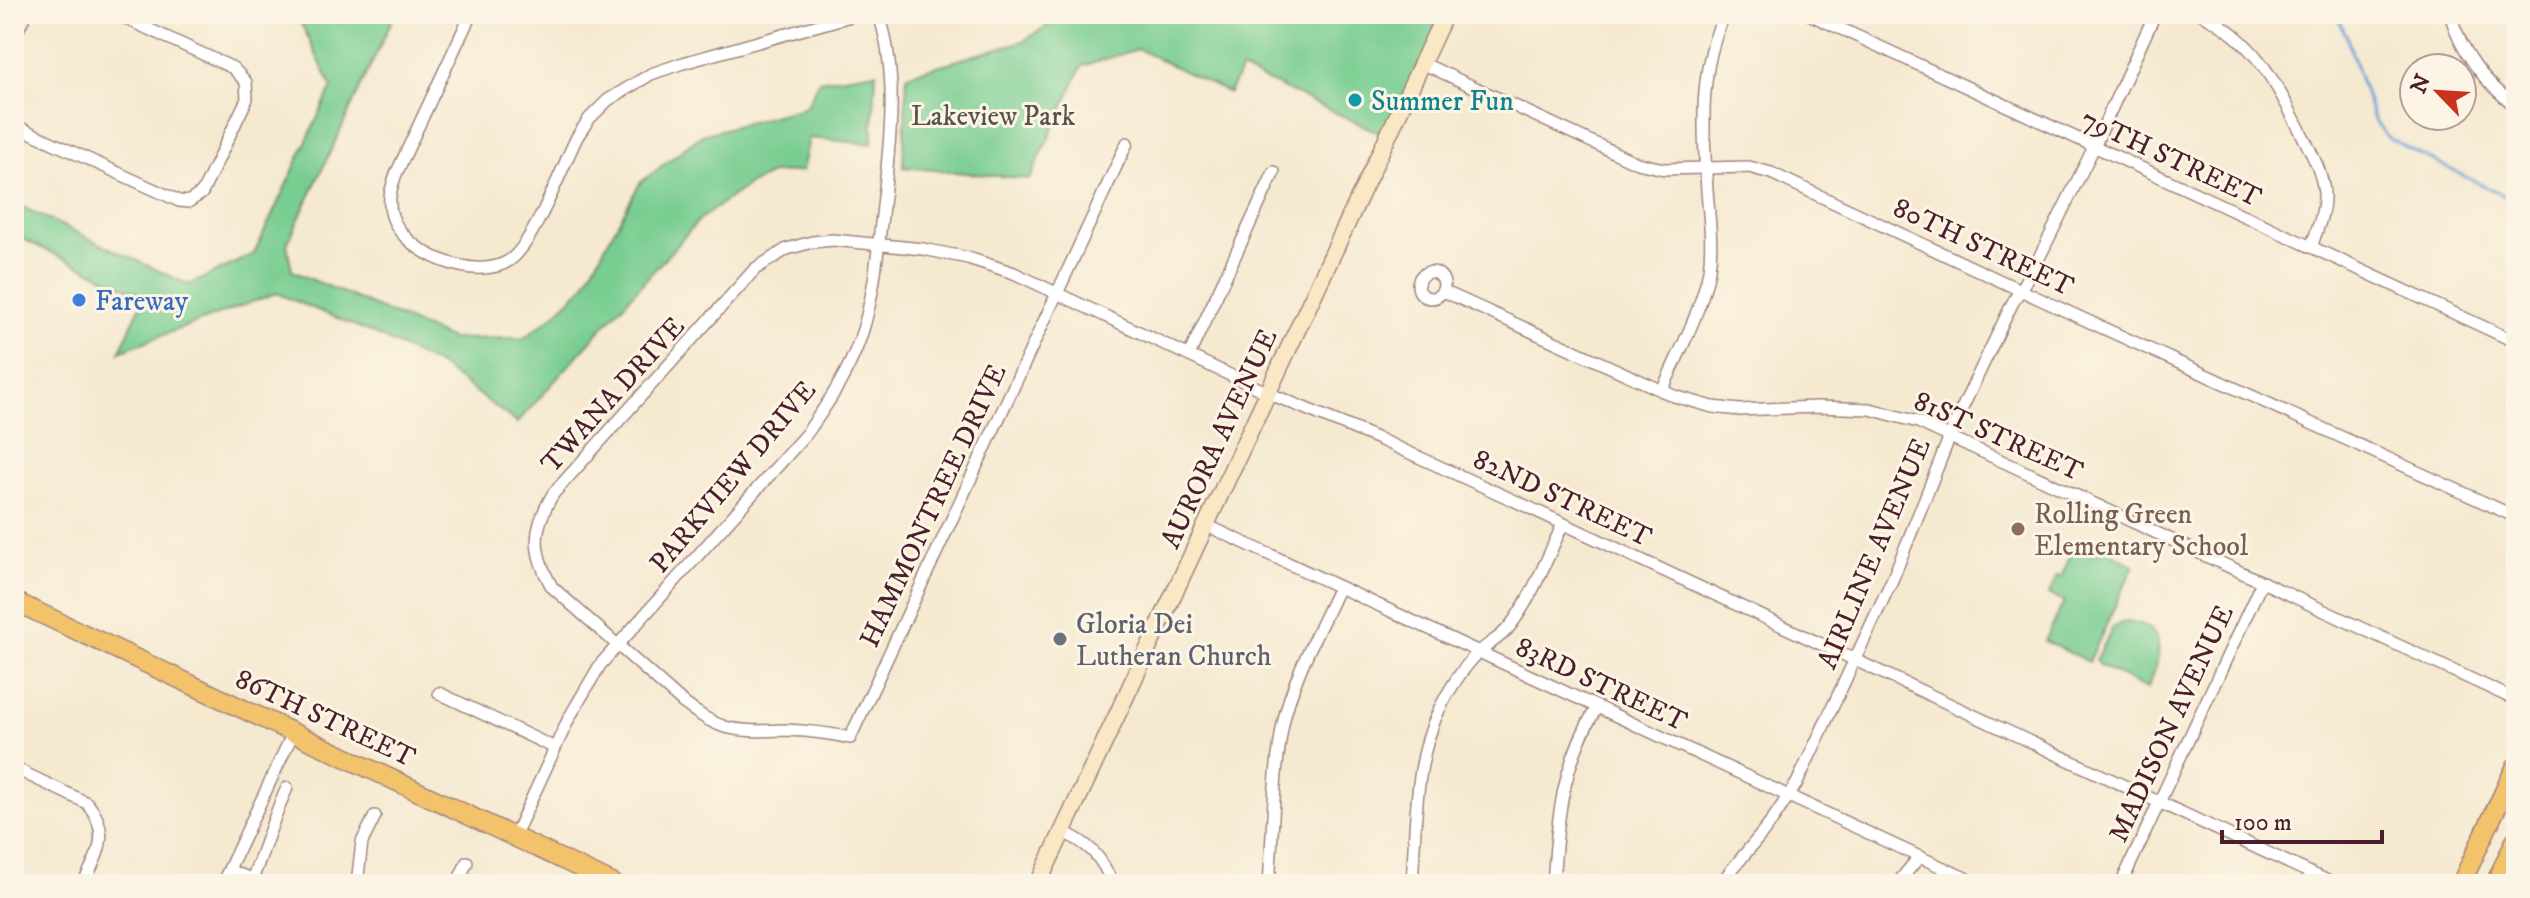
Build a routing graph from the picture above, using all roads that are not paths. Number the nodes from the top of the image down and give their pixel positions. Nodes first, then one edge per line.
1 (23, 14) edge
2 (116, 14) edge
3 (471, 14) edge
4 (858, 14) edge
5 (879, 14) edge
6 (1445, 14) edge
7 (1725, 14) edge
8 (1809, 14) edge
9 (2155, 14) edge
10 (2202, 14) edge
11 (2450, 14) edge
12 (14, 32) edge
13 (1422, 63) junction
14 (2516, 106) edge
15 (14, 125) edge
16 (1127, 143) dead end
17 (2094, 147) junction
18 (1706, 167) junction
19 (1274, 172) dead end
20 (878, 245) junction
21 (2311, 247) junction
22 (755, 269) joint
23 (2020, 290) junction
24 (1443, 291) dead end
25 (1057, 292) junction
26 (2516, 342) edge
27 (1189, 355) junction
28 (1662, 391) junction
29 (1268, 393) junction
30 (1949, 436) junction
31 (2516, 517) edge
32 (1563, 524) junction
33 (1206, 525) junction
34 (2262, 582) junction
35 (1339, 587) junction
36 (16, 607) edge
37 (617, 645) junction
38 (1479, 652) junction
39 (1855, 659) junction
40 (439, 693) dead end
41 (2516, 700) edge
42 (1597, 707) junction
43 (293, 733) junction
44 (555, 748) junction
45 (2516, 766) edge
46 (14, 768) edge
47 (287, 788) dead end
48 (1790, 796) junction
49 (2160, 802) junction
50 (375, 816) dead end
51 (1062, 832) junction
52 (514, 837) junction
53 (2516, 839) edge
54 (1919, 857) junction
55 (467, 862) dead end
56 (229, 870) junction
57 (255, 882) edge
58 (83, 884) edge
59 (222, 884) edge
60 (357, 884) edge
61 (457, 884) edge
62 (614, 884) edge
63 (1038, 884) edge
64 (1112, 884) edge
65 (1269, 884) edge
66 (1412, 884) edge
67 (1553, 884) edge
68 (1720, 884) edge
69 (1897, 884) edge
70 (1978, 884) edge
71 (2121, 884) edge
72 (2334, 884) edge
73 (2461, 884) edge
74 (2495, 884) edge

1 - 12 street
2 - 15 street
3 - 4 street
5 - 20 street, PARKVIEW DRIVE
6 - 13 street, AURORA AVENUE
7 - 18 street
8 - 17 street, 79TH STREET
9 - 17 street, AIRLINE AVENUE
10 - 21 street
11 - 14 street
13 - 18 street, 80TH STREET
13 - 29 street, AURORA AVENUE
16 - 25 street, HAMMONTREE DRIVE
17 - 21 street, 79TH STREET
17 - 23 street, AIRLINE AVENUE
18 - 23 street, 80TH STREET
18 - 28 street
19 - 27 street
20 - 22 street, 82ND STREET
20 - 25 street, 82ND STREET
20 - 37 street, PARKVIEW DRIVE
21 - 26 street, 79TH STREET
22 - 37 street, TWANA DRIVE
23 - 30 street, AIRLINE AVENUE
23 - 31 street, 80TH STREET
24 - 28 street, 81ST STREET
25 - 27 street, 82ND STREET
25 - 37 street, HAMMONTREE DRIVE
27 - 29 street, 82ND STREET
28 - 30 street, 81ST STREET
29 - 32 street, 82ND STREET
29 - 33 street, AURORA AVENUE
30 - 34 street, 81ST STREET
30 - 39 street, AIRLINE AVENUE
32 - 38 street
32 - 39 street, 82ND STREET
33 - 35 street, 83RD STREET
33 - 51 street, AURORA AVENUE
34 - 41 street, 81ST STREET
34 - 49 street, MADISON AVENUE
35 - 38 street, 83RD STREET
35 - 65 street
36 - 43 main road, 86TH STREET
37 - 44 street, PARKVIEW DRIVE
38 - 42 street, 83RD STREET
38 - 66 street
39 - 48 street, AIRLINE AVENUE
39 - 49 street, 82ND STREET
40 - 44 street
42 - 48 street, 83RD STREET
42 - 67 street
43 - 52 main road, 86TH STREET
43 - 56 street
44 - 52 street, PARKVIEW DRIVE
45 - 73 main road
46 - 58 street
47 - 57 street
48 - 54 street, 83RD STREET
48 - 68 street, AIRLINE AVENUE
49 - 71 street, MADISON AVENUE
49 - 72 street, 82ND STREET
50 - 60 street
51 - 63 street, AURORA AVENUE
51 - 64 street
52 - 62 main road, 86TH STREET
53 - 74 main road
54 - 69 street
54 - 70 street, 83RD STREET
55 - 61 street
56 - 57 street
56 - 59 street

